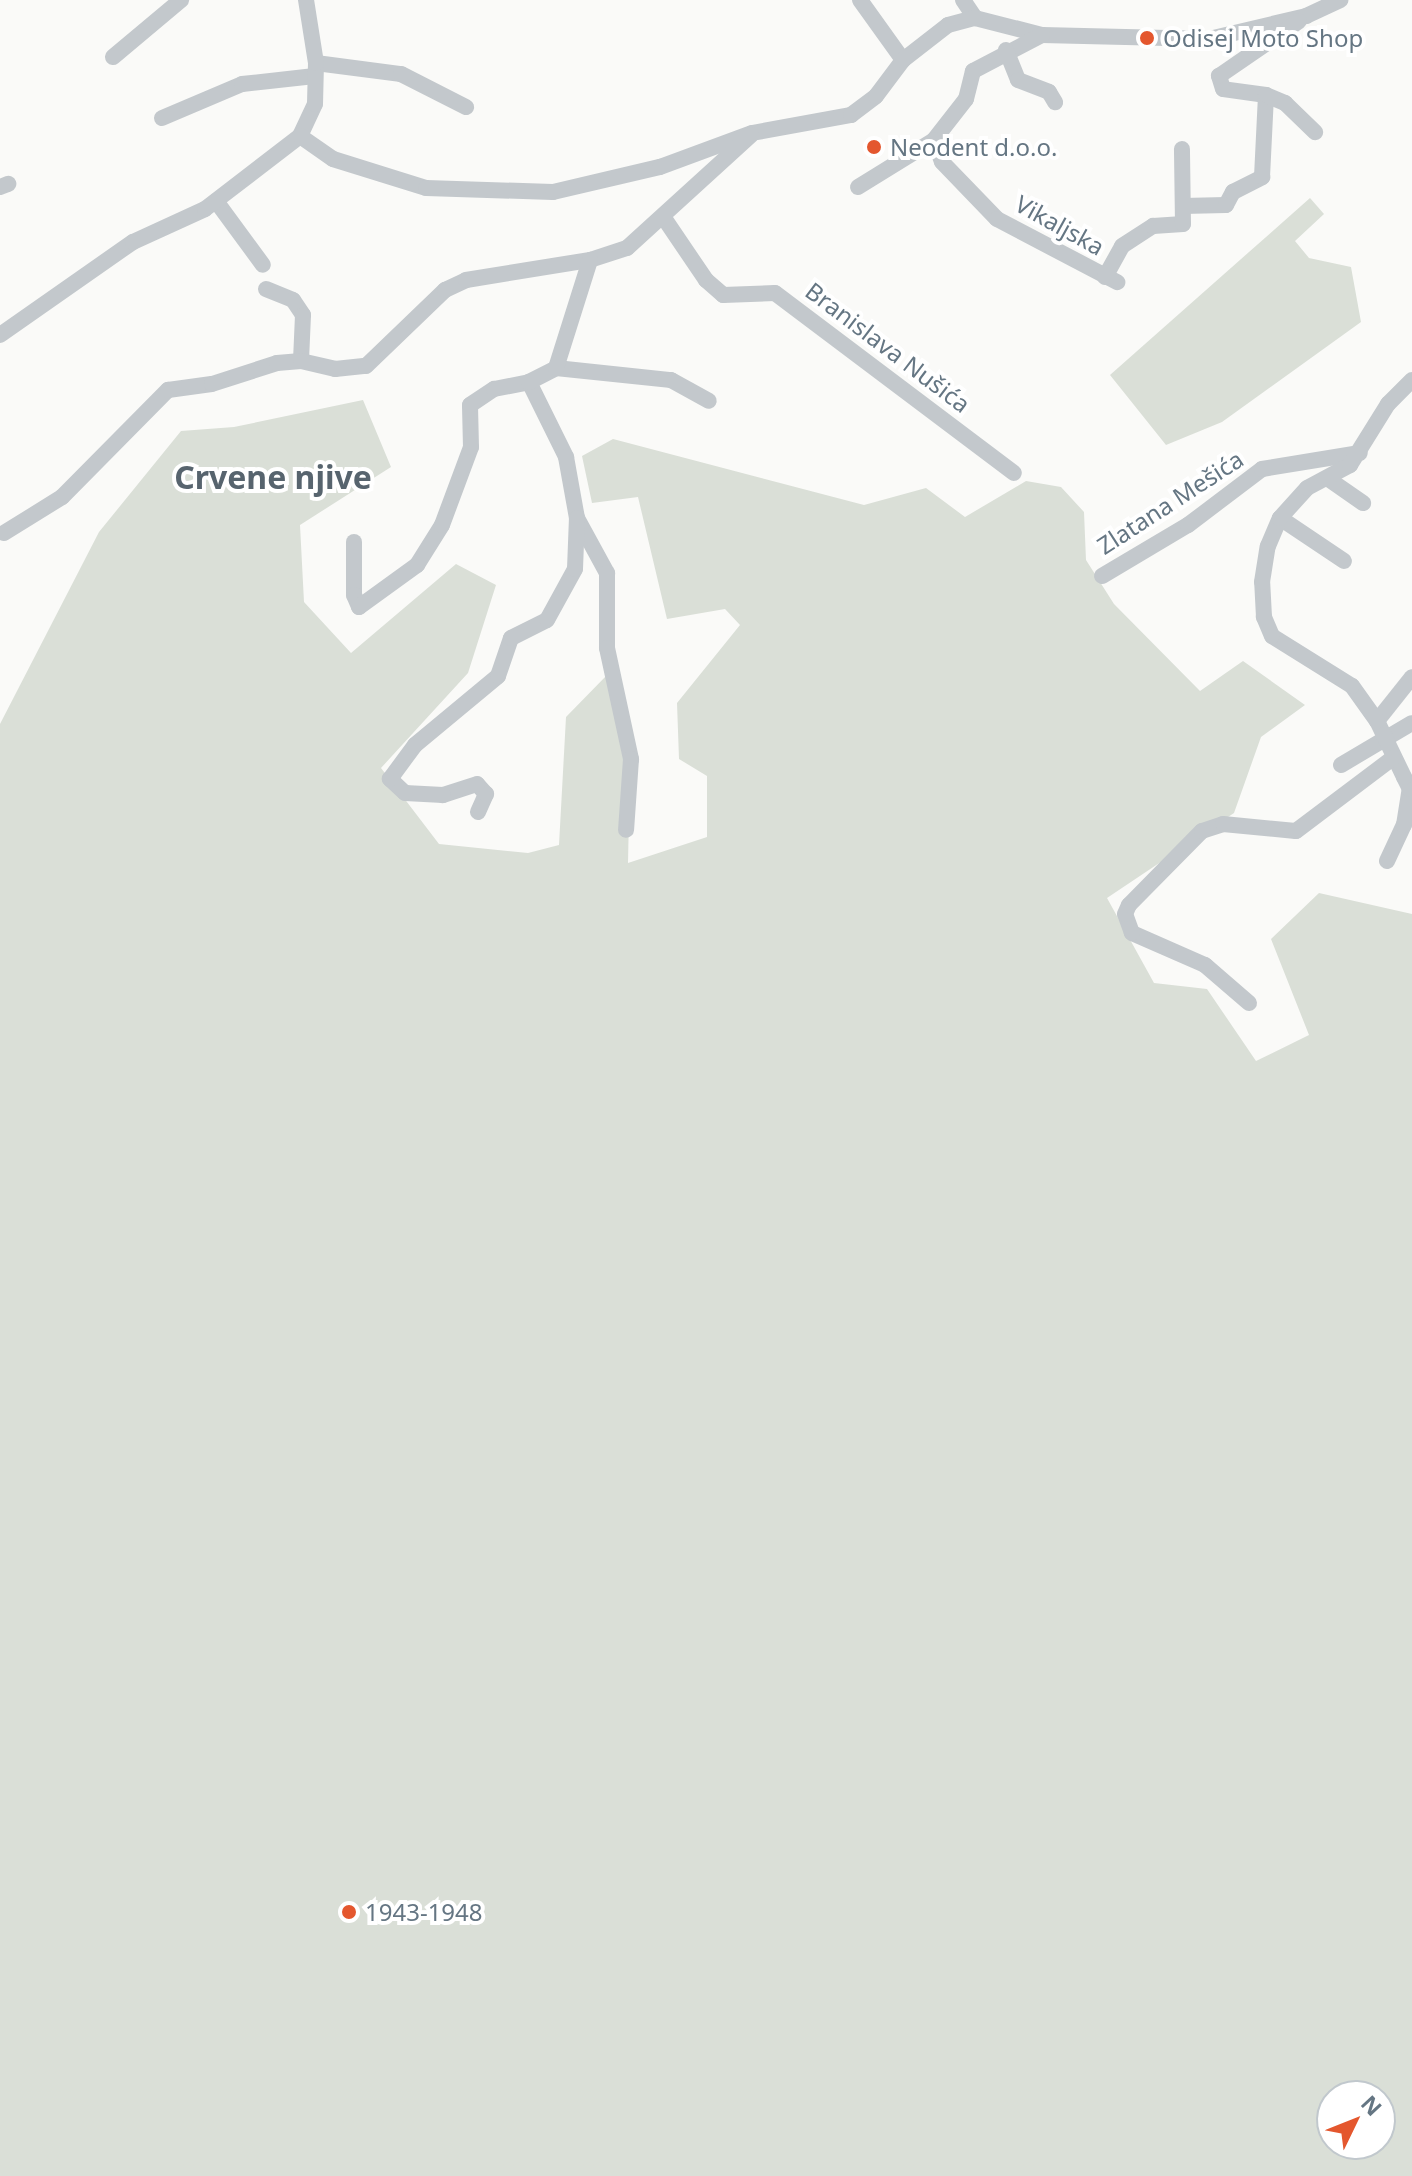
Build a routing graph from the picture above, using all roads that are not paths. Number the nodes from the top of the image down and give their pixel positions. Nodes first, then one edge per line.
1 (181, 0) edge
2 (306, 0) edge
3 (860, 0) edge
4 (961, 0) edge
5 (1340, 0) edge
6 (1306, 16) junction
7 (975, 18) junction
8 (948, 25) junction
9 (1042, 35) junction
10 (1006, 50) junction
11 (113, 57) dead end
12 (903, 60) junction
13 (316, 70) junction
14 (1266, 95) junction
15 (1055, 102) dead end
16 (466, 107) dead end
17 (162, 118) dead end
18 (1315, 132) dead end
19 (752, 133) junction
20 (300, 136) junction
21 (934, 140) junction
22 (1182, 149) dead end
23 (858, 187) dead end
24 (216, 201) junction
25 (1183, 206) junction
26 (664, 218) junction
27 (590, 260) junction
28 (263, 265) dead end
29 (266, 289) dead end
30 (0, 335) edge
31 (301, 361) junction
32 (556, 368) junction
33 (1412, 380) edge
34 (529, 382) junction
35 (709, 401) dead end
36 (1360, 453) junction
37 (1014, 473) dead end
38 (1327, 478) junction
39 (1363, 503) dead end
40 (577, 518) junction
41 (1280, 518) junction
42 (1, 532) edge
43 (354, 542) dead end
44 (1344, 561) dead end
45 (1102, 576) dead end
46 (1412, 677) edge
47 (1377, 721) junction
48 (1412, 723) edge
49 (1383, 740) junction
50 (1393, 758) junction
51 (1341, 765) dead end
52 (1412, 772) edge
53 (478, 812) dead end
54 (626, 830) dead end
55 (1387, 861) dead end
56 (1249, 1003) dead end

1 - 11 street
2 - 13 street
3 - 12 street
4 - 7 street
4 - 8 street
5 - 6 street
6 - 9 street
6 - 14 street
7 - 8 street
7 - 9 street
8 - 12 street
9 - 10 street
10 - 15 street
10 - 21 street
12 - 19 street
13 - 16 street
13 - 17 street
13 - 20 street
14 - 18 street
14 - 25 street
19 - 20 street
19 - 26 street
20 - 24 street
21 - 23 street
21 - 25 street, Vikaljska
22 - 25 street
24 - 28 street
24 - 30 street
26 - 27 street
26 - 37 street, Branislava Nušića
27 - 31 street
27 - 32 street
29 - 31 street
31 - 42 street
32 - 34 street
32 - 35 street
33 - 36 street
34 - 40 street
34 - 43 street
36 - 38 street
36 - 45 street, Zlatana Mešića
38 - 39 street
38 - 41 street
40 - 53 street
40 - 54 street
41 - 44 street
41 - 47 street
46 - 47 street
47 - 49 street
48 - 49 street
49 - 50 street
49 - 51 street
50 - 52 street
50 - 55 street
50 - 56 street

